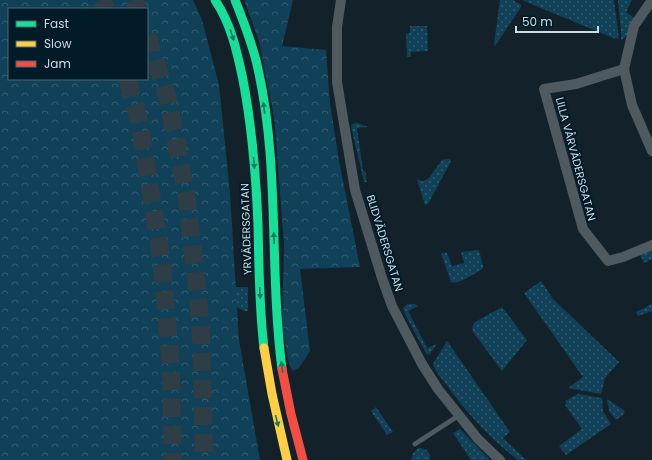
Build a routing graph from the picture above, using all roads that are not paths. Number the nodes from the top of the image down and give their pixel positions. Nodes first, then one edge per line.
1 (215, 0) edge
2 (235, 0) edge
3 (341, 0) edge
4 (652, 0) edge
5 (624, 69) junction
6 (652, 151) edge
7 (652, 245) edge
8 (458, 416) junction
9 (415, 444) dead end
10 (287, 460) edge
11 (303, 460) edge
12 (500, 460) edge

1 -> 10 street, YRVÄDERSGATAN
11 -> 2 street
3 - 8 street, BLIDVÄDERSGATAN
4 - 5 street
5 - 6 street
5 - 7 street, LILLA VÅRVÄDERSGATAN
8 - 9 lane
8 - 12 street, BLIDVÄDERSGATAN

